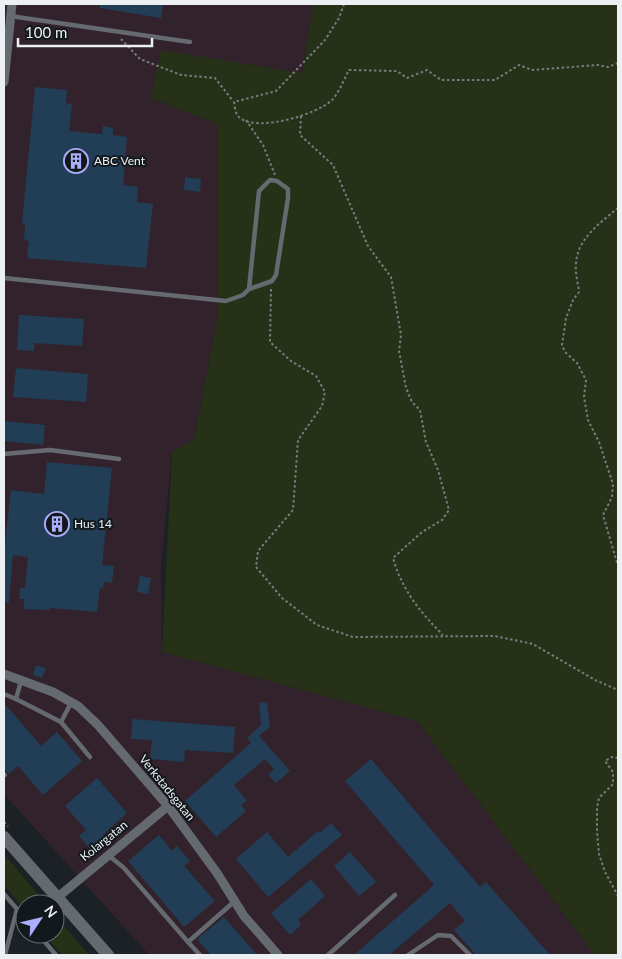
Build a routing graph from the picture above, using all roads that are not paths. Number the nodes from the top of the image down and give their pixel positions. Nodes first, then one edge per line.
1 (12, 4) edge
2 (8, 20) edge
3 (190, 42) dead end
4 (4, 82) edge
5 (4, 278) edge
6 (249, 289) junction
7 (4, 454) edge
8 (118, 459) dead end
9 (4, 674) edge
10 (21, 680) junction
11 (4, 694) edge
12 (16, 699) junction
13 (71, 703) junction
14 (61, 722) junction
15 (90, 757) dead end
16 (168, 806) junction
17 (4, 837) edge
18 (107, 855) junction
19 (4, 894) edge
20 (55, 894) edge
21 (62, 894) edge
22 (395, 895) dead end
23 (235, 901) junction
24 (65, 905) edge
25 (15, 907) edge
26 (15, 917) edge
27 (188, 942) junction
28 (47, 944) edge
29 (5, 955) edge
30 (56, 955) edge
31 (108, 955) edge
32 (200, 955) edge
33 (278, 955) edge
34 (328, 955) edge
35 (408, 955) edge
36 (470, 955) edge

1 - 2 street
2 - 3 lane
2 - 4 street
5 - 6 lane
6 - 6 lane
7 - 8 lane
9 - 10 street, Verkstadsgatan
10 - 12 lane
10 - 13 street, Verkstadsgatan
11 - 12 lane
12 - 14 lane
13 - 14 lane
13 - 16 street, Verkstadsgatan
14 - 15 lane
16 - 18 street, Kolargatan
16 - 23 street, Verkstadsgatan
17 - 20 street
18 - 21 street, Kolargatan
18 - 27 lane
19 - 25 lane
22 - 34 lane
23 - 27 lane
23 - 33 street, Verkstadsgatan
24 - 31 street
26 - 29 lane
27 - 32 lane
28 - 30 lane
35 - 36 lane

